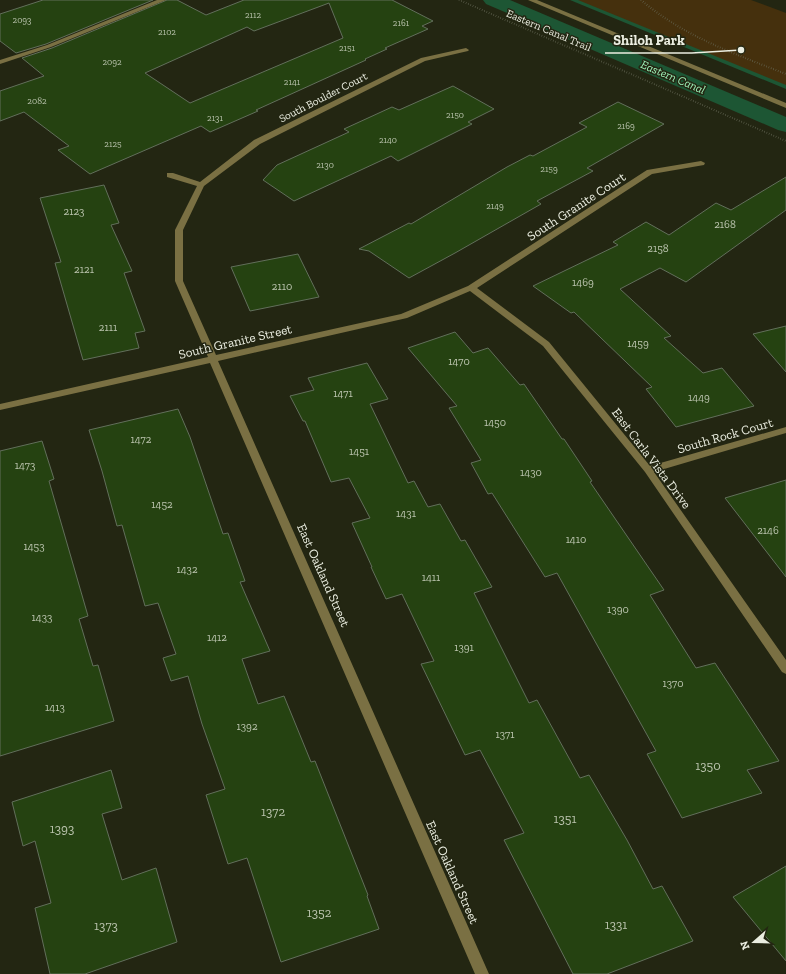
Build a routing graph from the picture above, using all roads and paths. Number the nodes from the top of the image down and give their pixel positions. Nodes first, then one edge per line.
1 (162, 0) edge
2 (459, 0) edge
3 (531, 0) edge
4 (641, 0) edge
5 (466, 50) dead end
6 (0, 62) edge
7 (786, 74) edge
8 (786, 106) edge
9 (786, 141) edge
10 (701, 163) dead end
11 (170, 175) dead end
12 (201, 185) junction
13 (471, 288) junction
14 (214, 359) junction
15 (0, 407) edge
16 (786, 430) edge
17 (648, 470) junction
18 (786, 669) edge
19 (482, 974) edge

1 - 6 street
2 - 9 path, Eastern Canal Trail
3 - 8 street
4 - 7 path
5 - 12 street, South Boulder Court
10 - 13 street, South Granite Court
11 - 12 street
12 - 14 street, East Oakland Street
13 - 14 street, South Granite Street
13 - 17 street, East Carla Vista Drive
14 - 15 street, South Granite Street
14 - 19 street, East Oakland Street
16 - 17 street, South Rock Court
17 - 18 street, East Carla Vista Drive

